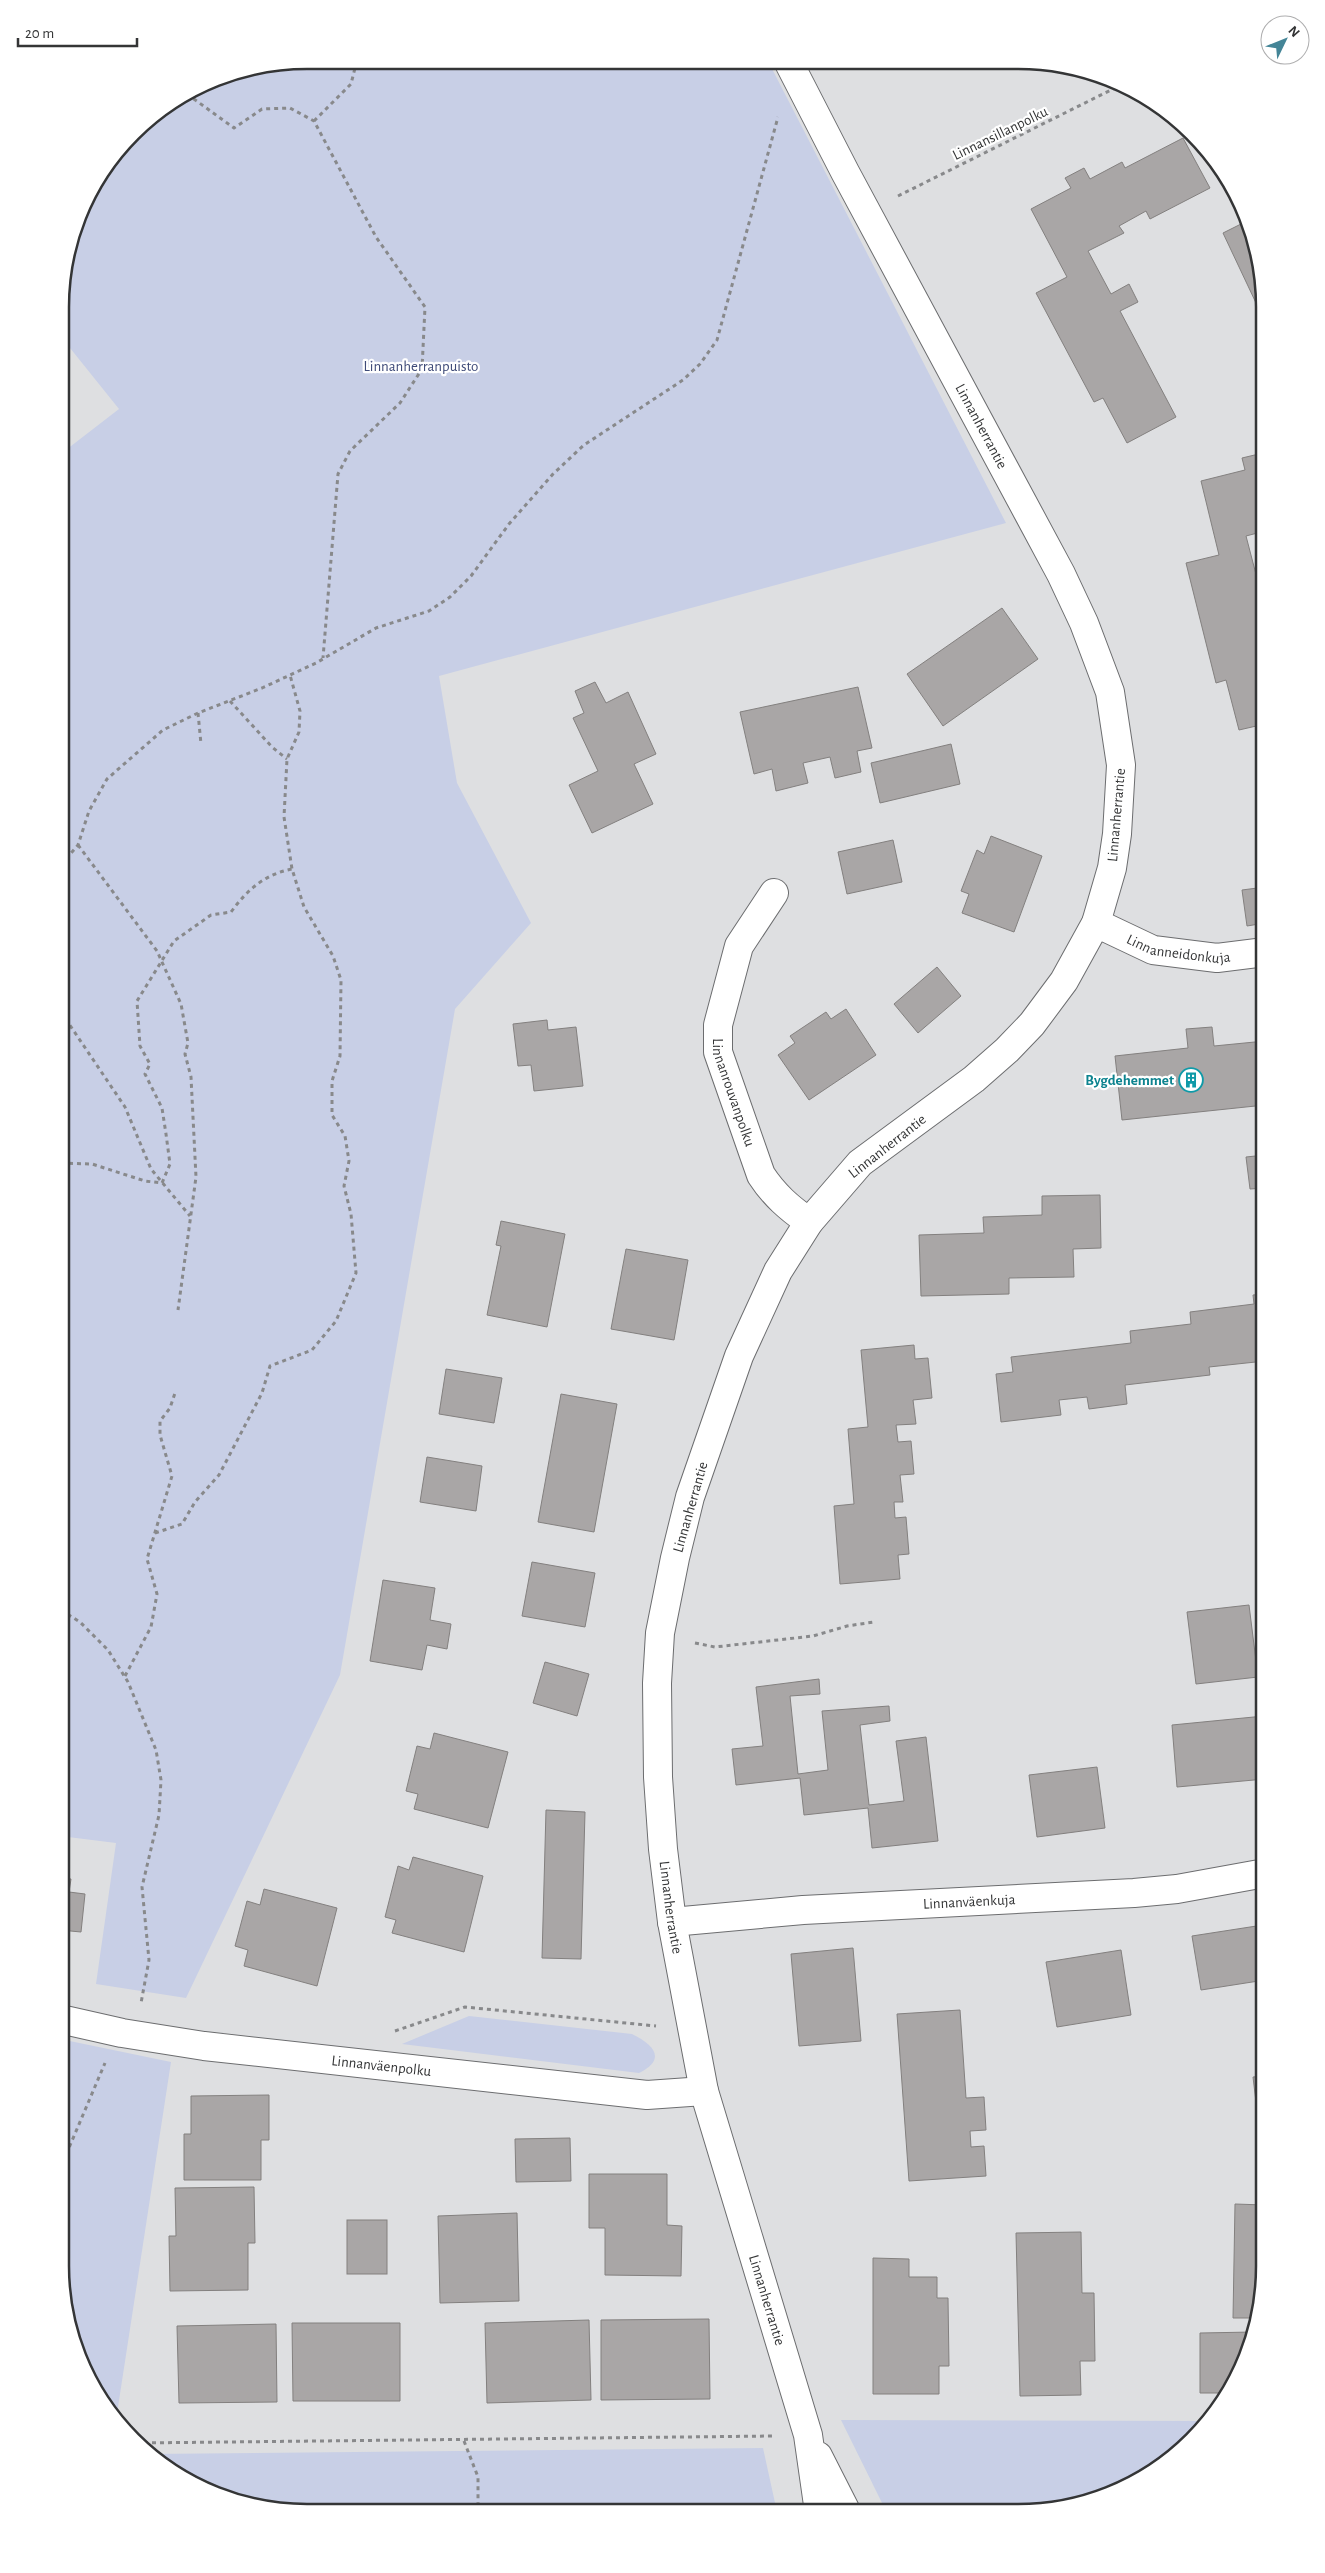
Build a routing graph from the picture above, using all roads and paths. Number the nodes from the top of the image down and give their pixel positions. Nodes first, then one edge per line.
1 (355, 69) edge
2 (792, 69) edge
3 (1114, 89) edge
4 (192, 98) edge
5 (779, 115) dead end
6 (314, 121) junction
7 (894, 198) dead end
8 (323, 658) junction
9 (290, 675) junction
10 (230, 701) junction
11 (198, 713) junction
12 (201, 744) dead end
13 (287, 759) junction
14 (78, 845) junction
15 (69, 856) edge
16 (292, 869) junction
17 (774, 893) dead end
18 (1096, 923) junction
19 (1256, 953) edge
20 (162, 961) junction
21 (69, 1024) edge
22 (69, 1163) edge
23 (162, 1183) junction
24 (190, 1216) junction
25 (809, 1222) junction
26 (178, 1310) dead end
27 (174, 1393) dead end
28 (155, 1533) junction
29 (69, 1616) edge
30 (874, 1622) dead end
31 (689, 1642) dead end
32 (125, 1676) junction
33 (1256, 1875) edge
34 (672, 1922) junction
35 (150, 2007) dead end
36 (69, 2021) edge
37 (659, 2026) dead end
38 (394, 2031) dead end
39 (108, 2057) dead end
40 (704, 2091) junction
41 (69, 2142) edge
42 (808, 2435) junction
43 (772, 2436) dead end
44 (464, 2441) junction
45 (148, 2443) edge
46 (478, 2504) edge
47 (818, 2504) edge
48 (843, 2504) edge

1 - 6 path
2 - 18 street, Linnanherrantie
3 - 7 path, Linnansillanpolku
4 - 6 path
5 - 8 path
6 - 8 path
8 - 9 path
9 - 10 path
9 - 13 path
10 - 11 path
10 - 13 path
11 - 12 path
11 - 14 path
13 - 16 path
14 - 15 path
14 - 20 path
16 - 20 path
16 - 28 path
17 - 25 street, Linnanrouvanpolku
18 - 19 street, Linnanneidonkuja
18 - 25 street, Linnanherrantie
20 - 23 path
20 - 24 path
21 - 23 path
22 - 23 path
23 - 24 path
24 - 26 path
25 - 34 street, Linnanherrantie
27 - 28 path
28 - 32 path
29 - 32 path
30 - 31 path
32 - 35 path
33 - 34 street, Linnanväenkuja
34 - 40 street, Linnanherrantie
36 - 40 street, Linnanväenpolku
37 - 38 path
39 - 41 path
40 - 42 street, Linnanherrantie
42 - 47 street, Linnanherrantie
42 - 48 street, Linnanherrantie
43 - 44 path
44 - 45 path
44 - 46 path

